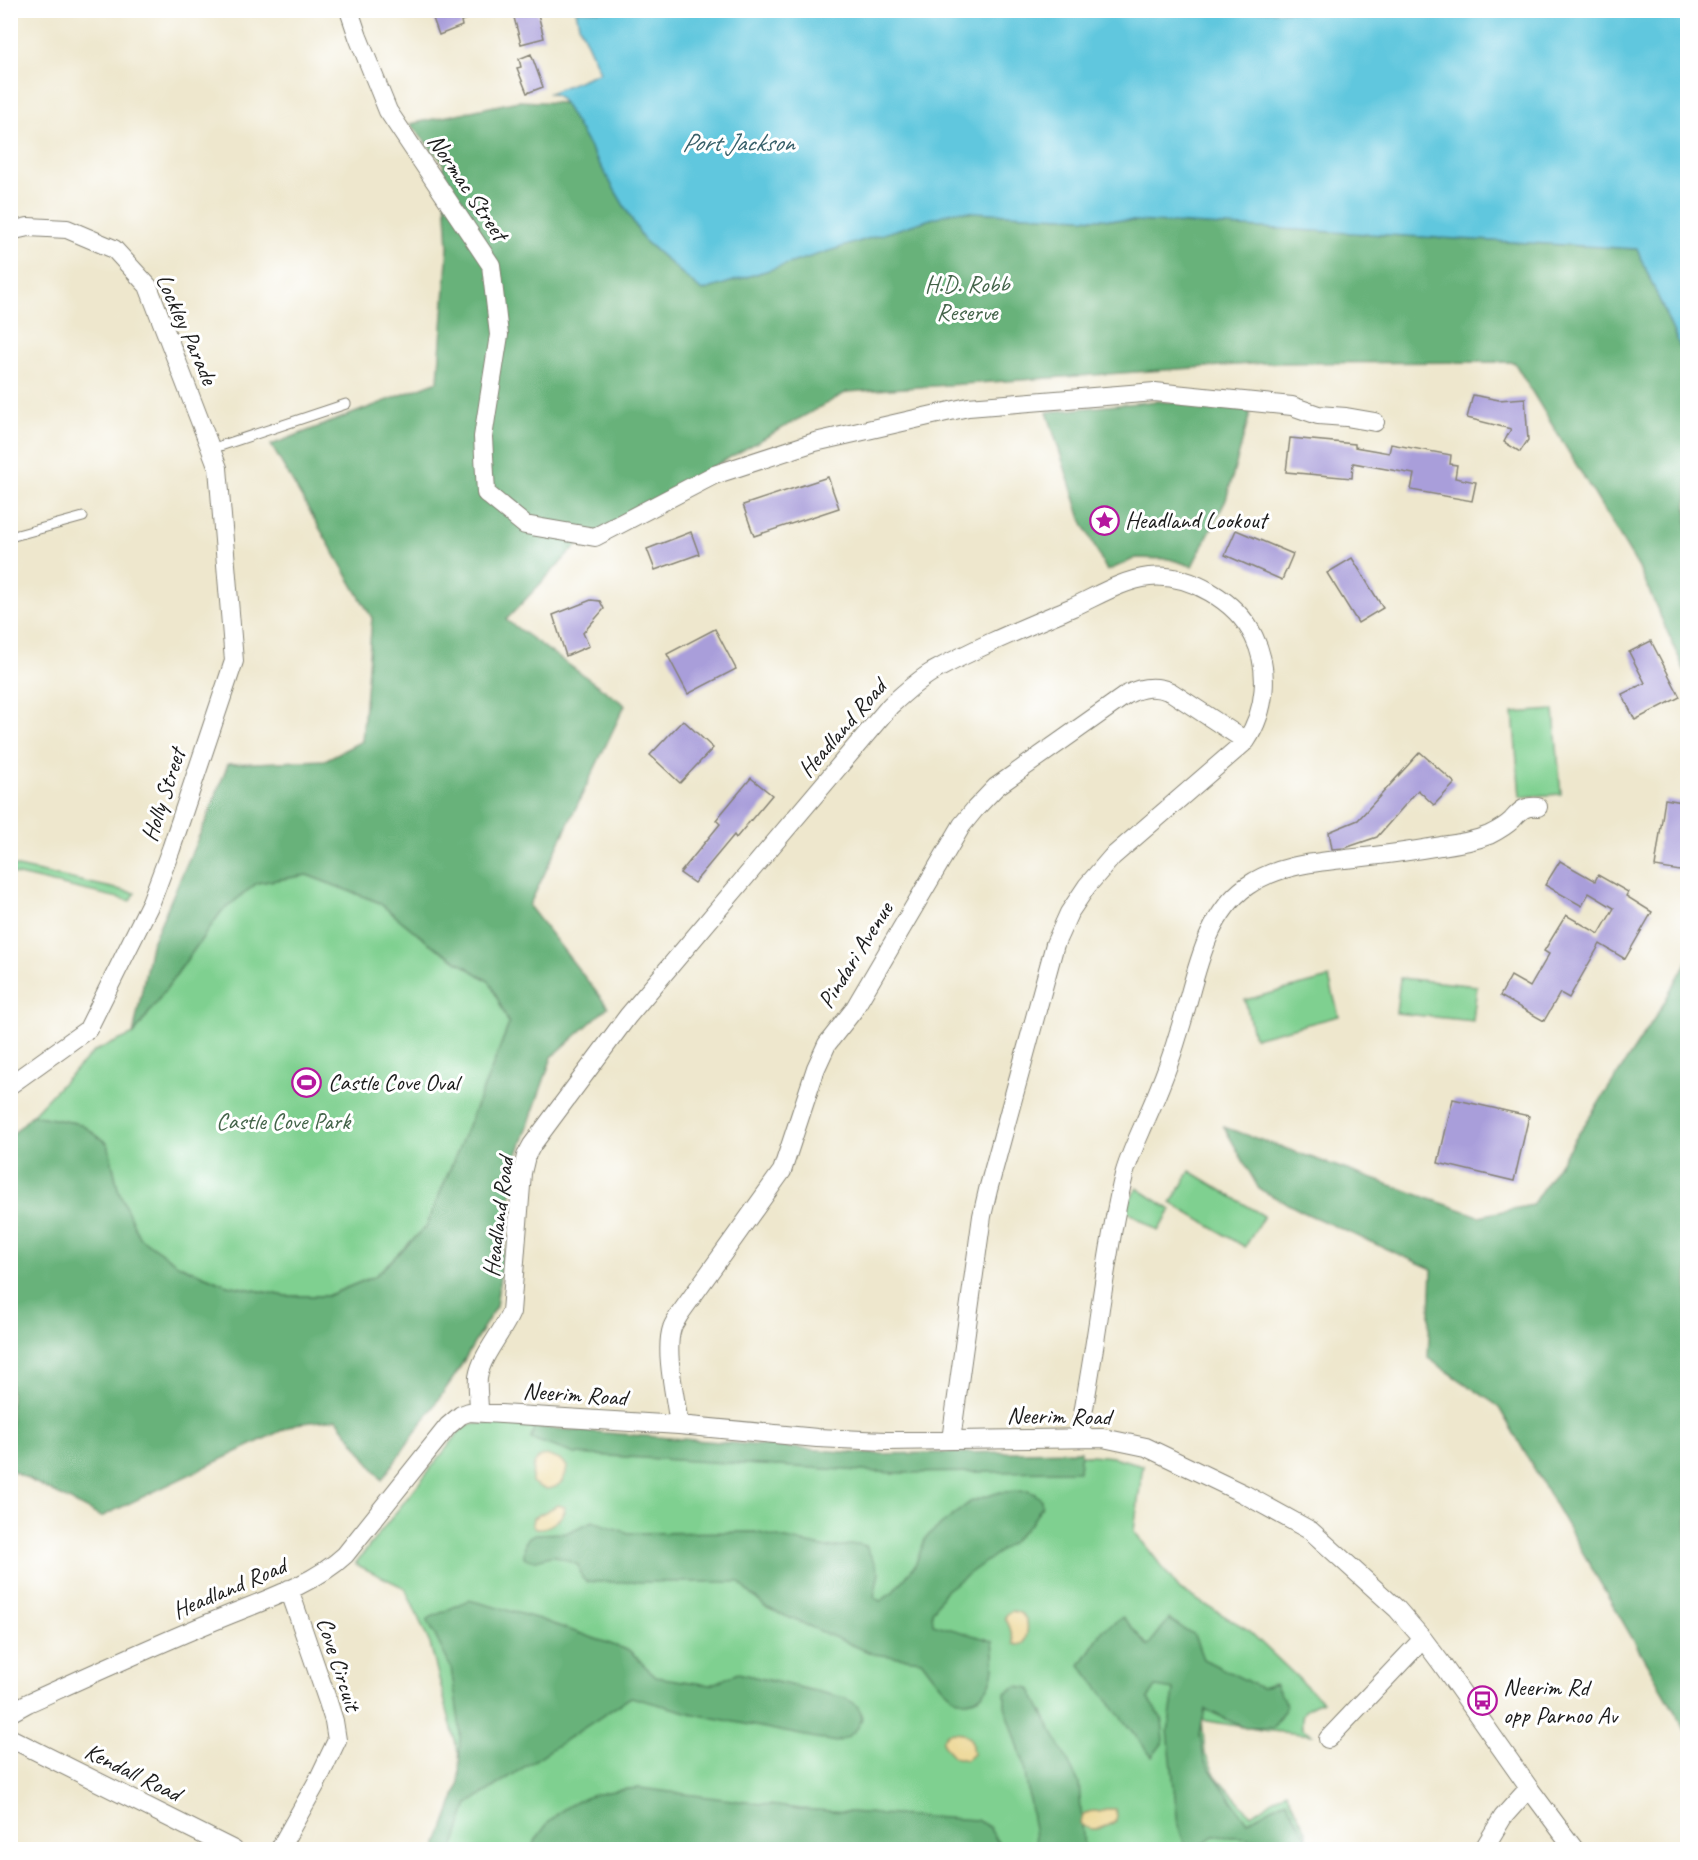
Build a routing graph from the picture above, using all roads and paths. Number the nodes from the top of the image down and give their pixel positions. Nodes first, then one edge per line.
1 (349, 10) edge
2 (10, 231) edge
3 (346, 404) dead end
4 (1375, 422) dead end
5 (211, 449) junction
6 (218, 468) joint
7 (83, 517) dead end
8 (10, 537) edge
9 (1246, 741) junction
10 (1538, 807) dead end
11 (10, 1085) edge
12 (479, 1411) junction
13 (679, 1425) junction
14 (1079, 1438) junction
15 (951, 1440) junction
16 (289, 1589) junction
17 (1423, 1639) junction
18 (10, 1713) edge
19 (10, 1738) edge
20 (1328, 1738) dead end
21 (1529, 1788) junction
22 (234, 1850) edge
23 (279, 1850) edge
24 (1483, 1850) edge
25 (1575, 1850) edge

1 - 4 street, Normac Street
2 - 5 street, Lockley Parade
3 - 5 lane
5 - 6 street, Lockley Parade
6 - 11 street, Holly Street
7 - 8 lane
9 - 12 street, Headland Road
9 - 13 street, Pindari Avenue
9 - 15 street, Headland Road
10 - 14 street
12 - 13 street, Neerim Road
12 - 16 street, Headland Road
13 - 15 street, Neerim Road
14 - 15 street, Neerim Road
14 - 17 street, Neerim Road
16 - 18 street, Headland Road
16 - 23 street, Cove Circuit
17 - 20 street
17 - 21 street, Neerim Road
19 - 22 street, Kendall Road
21 - 24 street
21 - 25 street, Neerim Road

